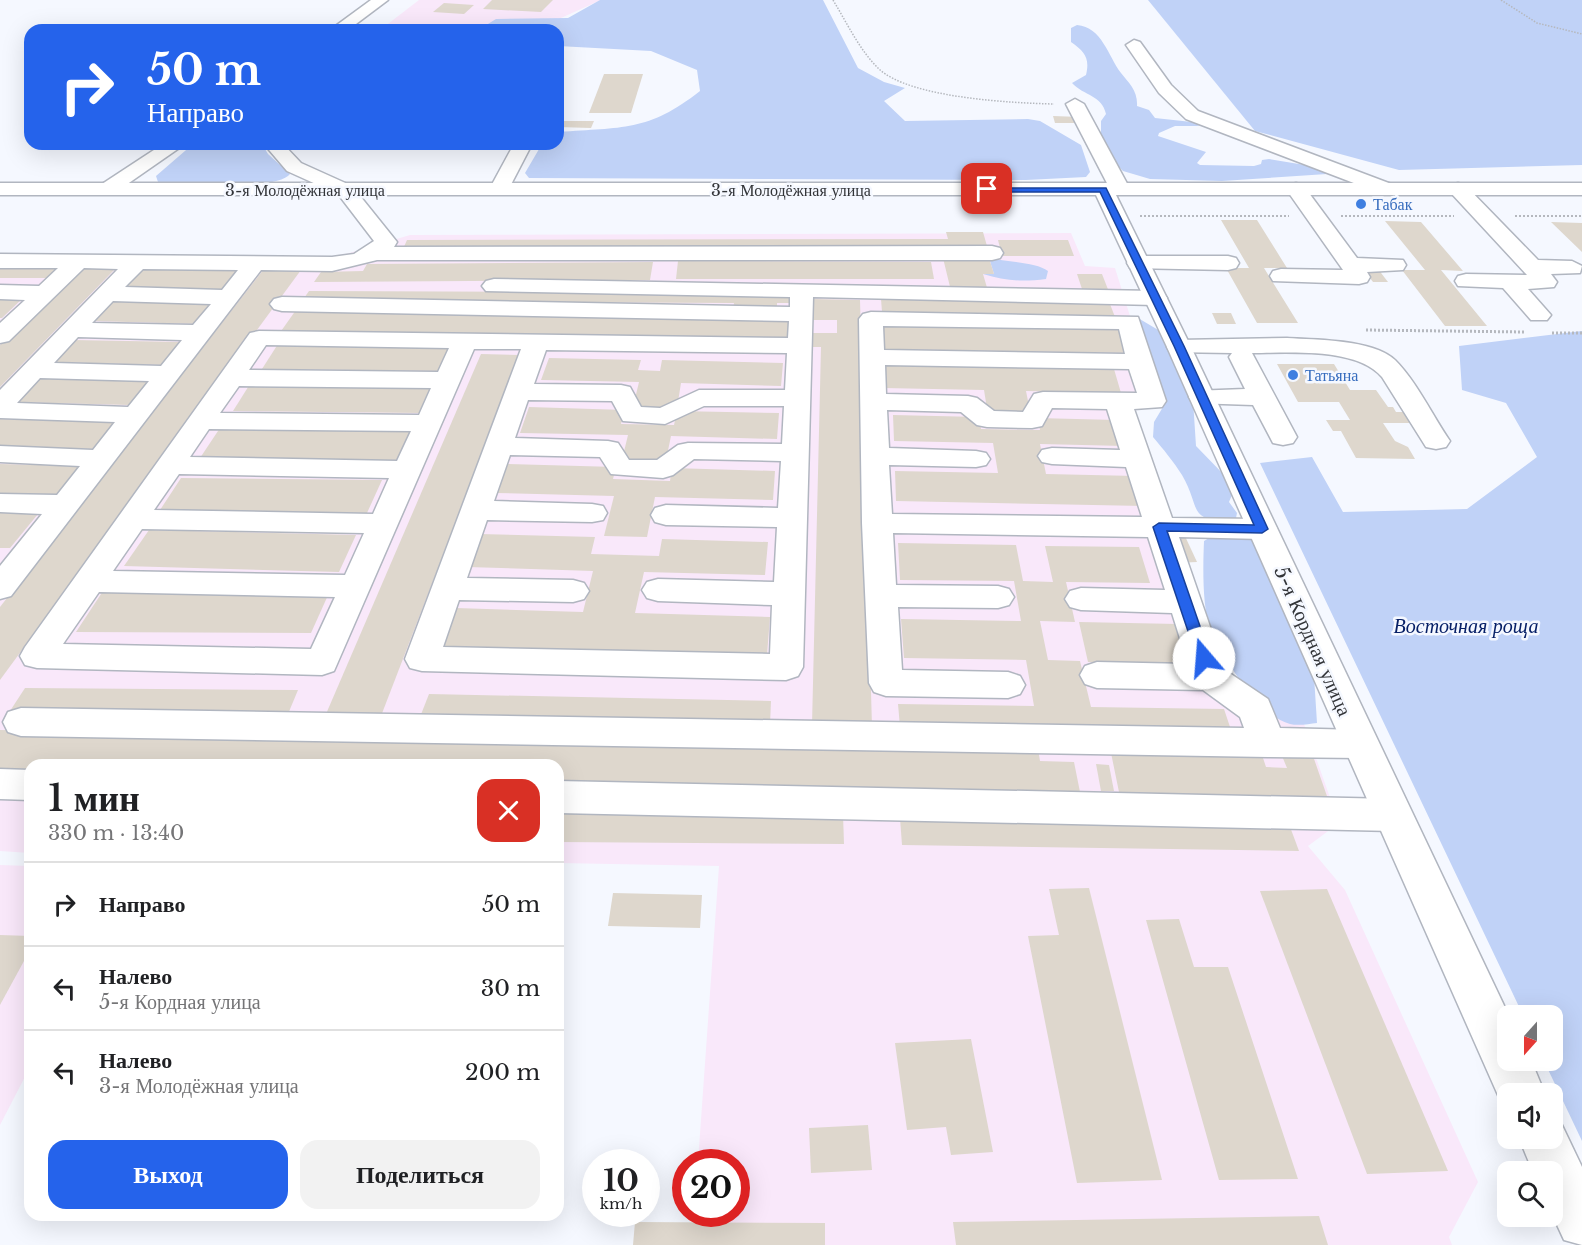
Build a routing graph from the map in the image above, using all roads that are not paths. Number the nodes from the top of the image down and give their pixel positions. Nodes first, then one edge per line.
1 (381, 0) edge
2 (347, 24) edge
3 (1134, 45) dead end
4 (1076, 104) road end
5 (167, 150) edge
6 (279, 150) edge
7 (520, 150) edge
8 (1335, 180) junction
9 (0, 189) edge
10 (1296, 189) junction
11 (1458, 189) junction
12 (1582, 189) edge
13 (106, 190) junction
14 (345, 190) junction
15 (499, 190) junction
16 (1113, 198) junction
17 (377, 253) junction
18 (992, 253) dead end
19 (937, 254) junction
20 (668, 255) junction
21 (0, 261) edge
22 (78, 262) junction
23 (137, 262) junction
24 (1138, 263) junction
25 (1228, 263) dead end
26 (255, 264) junction
27 (309, 264) junction
28 (1350, 265) junction
29 (1395, 265) dead end
30 (1533, 267) junction
31 (1572, 268) dead end
32 (1281, 276) dead end
33 (1466, 281) dead end
34 (1509, 281) junction
35 (660, 287) junction
36 (0, 292) edge
37 (45, 293) junction
38 (946, 293) junction
39 (107, 294) junction
40 (288, 295) junction
41 (229, 297) junction
42 (1155, 298) junction
43 (802, 302) junction
44 (1540, 326) road end
45 (72, 330) junction
46 (2, 331) edge
47 (201, 333) junction
48 (259, 338) junction
49 (465, 341) junction
50 (536, 342) junction
51 (800, 346) junction
52 (1179, 346) junction
53 (872, 357) junction
54 (1242, 357) dead end
55 (1139, 362) junction
56 (34, 370) junction
57 (168, 374) junction
58 (231, 378) junction
59 (448, 380) junction
60 (518, 392) junction
61 (1202, 397) junction
62 (1262, 397) junction
63 (798, 398) junction
64 (1118, 401) junction
65 (874, 402) junction
66 (0, 407) edge
67 (136, 415) junction
68 (200, 421) junction
69 (429, 423) junction
70 (1282, 437) dead end
71 (1436, 441) dead end
72 (499, 446) junction
73 (795, 453) junction
74 (0, 454) edge
75 (875, 456) junction
76 (1052, 456) dead end
77 (102, 459) junction
78 (976, 459) dead end
79 (1137, 459) junction
80 (170, 465) junction
81 (408, 470) junction
82 (0, 503) edge
83 (65, 505) junction
84 (476, 510) junction
85 (592, 513) dead end
86 (666, 515) dead end
87 (793, 518) junction
88 (132, 519) junction
89 (877, 523) junction
90 (384, 524) junction
91 (1159, 527) junction
92 (1262, 529) junction
93 (11, 558) edge
94 (89, 581) junction
95 (356, 586) junction
96 (0, 588) edge
97 (447, 589) junction
98 (657, 590) dead end
99 (573, 591) dead end
100 (789, 594) junction
101 (882, 596) junction
102 (998, 597) dead end
103 (1081, 598) dead end
104 (1185, 602) junction
105 (1097, 675) dead end
106 (1210, 677) junction
107 (1008, 685) dead end
108 (21, 723) dead end
109 (1268, 743) junction
110 (1360, 744) junction
111 (0, 784) edge
112 (24, 785) edge
113 (564, 796) edge
114 (1393, 815) junction
115 (1517, 1083) edge
116 (1548, 1149) edge
117 (1582, 1222) edge

1 - 2 main road
3 - 8 main road
4 - 16 main road, 5-я Кордная улица
5 - 13 main road
6 - 14 main road
7 - 15 main road
8 - 10 main road, 3-я Молодёжная улица
8 - 11 main road, 3-я Молодёжная улица
9 - 13 main road, 3-я Молодёжная улица
10 - 16 main road, 3-я Молодёжная улица
10 - 28 main road
11 - 12 main road, 3-я Молодёжная улица
11 - 30 main road
13 - 14 main road, 3-я Молодёжная улица
14 - 15 main road, 3-я Молодёжная улица
14 - 17 main road
15 - 16 main road, 3-я Молодёжная улица
16 - 24 main road, 5-я Кордная улица
17 - 20 main road
17 - 27 main road
18 - 19 main road
19 - 20 main road
19 - 38 main road
20 - 35 main road
21 - 22 main road
22 - 23 main road
22 - 37 main road
23 - 26 main road
23 - 39 main road
24 - 25 main road
24 - 42 main road, 5-я Кордная улица
26 - 27 main road
26 - 41 main road
27 - 40 main road
28 - 29 main road
28 - 32 main road
30 - 31 main road
30 - 34 main road
33 - 34 main road
34 - 44 main road
35 - 40 main road
35 - 43 main road
36 - 37 main road
37 - 46 main road
38 - 42 main road
38 - 43 main road
39 - 41 main road
39 - 45 main road
40 - 43 main road
40 - 48 main road
41 - 47 main road
42 - 52 main road, 5-я Кордная улица
43 - 51 main road
45 - 47 main road
45 - 56 main road
47 - 57 main road
48 - 49 main road
48 - 58 main road
49 - 50 main road
49 - 59 main road
50 - 51 main road
50 - 60 main road
51 - 63 main road
52 - 61 main road, 5-я Кордная улица
52 - 71 main road
53 - 55 main road
53 - 55 main road
53 - 65 main road
54 - 62 main road
55 - 64 main road
56 - 57 main road
56 - 66 main road
57 - 67 main road
58 - 59 main road
58 - 68 main road
59 - 69 main road
60 - 63 main road
60 - 72 main road
61 - 62 main road
61 - 92 main road, 5-я Кордная улица
62 - 70 main road
63 - 73 main road
64 - 65 main road
64 - 79 main road
65 - 75 main road
66 - 67 main road
67 - 77 main road
68 - 69 main road
68 - 80 main road
69 - 81 main road
72 - 73 main road
72 - 84 main road
73 - 87 main road
74 - 77 main road
75 - 78 main road
75 - 89 main road
76 - 79 main road
77 - 83 main road
79 - 91 main road
80 - 81 main road
80 - 88 main road
81 - 90 main road
82 - 83 main road
83 - 93 main road
84 - 85 main road
84 - 97 main road
86 - 87 main road
87 - 100 main road
88 - 90 main road
88 - 94 main road
89 - 91 main road
89 - 101 main road
90 - 95 main road
91 - 92 main road
91 - 104 main road
92 - 110 main road, 5-я Кордная улица
93 - 96 main road
94 - 95 main road
94 - 95 main road
97 - 99 main road
97 - 100 main road
98 - 100 main road
101 - 102 main road
101 - 107 main road
103 - 104 main road
104 - 106 main road
105 - 106 main road
106 - 109 main road
108 - 109 main road
109 - 110 main road
110 - 114 main road, 5-я Кордная улица
111 - 112 main road
113 - 114 main road
114 - 115 main road, 5-я Кордная улица
116 - 117 main road

